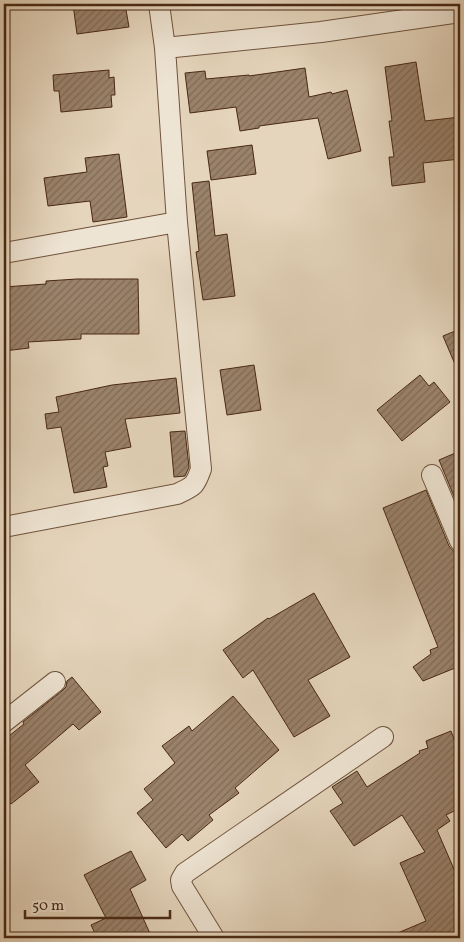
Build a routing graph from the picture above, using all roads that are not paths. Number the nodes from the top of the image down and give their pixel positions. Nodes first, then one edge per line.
1 (159, 4) edge
2 (460, 12) edge
3 (165, 48) junction
4 (177, 222) junction
5 (4, 253) edge
6 (432, 475) dead end
7 (4, 527) edge
8 (460, 541) edge
9 (55, 682) dead end
10 (4, 722) edge
11 (383, 736) dead end
12 (214, 938) edge

1 - 3 street
2 - 3 street
3 - 4 street
4 - 5 street
4 - 7 street
6 - 8 street
9 - 10 street
11 - 12 street

